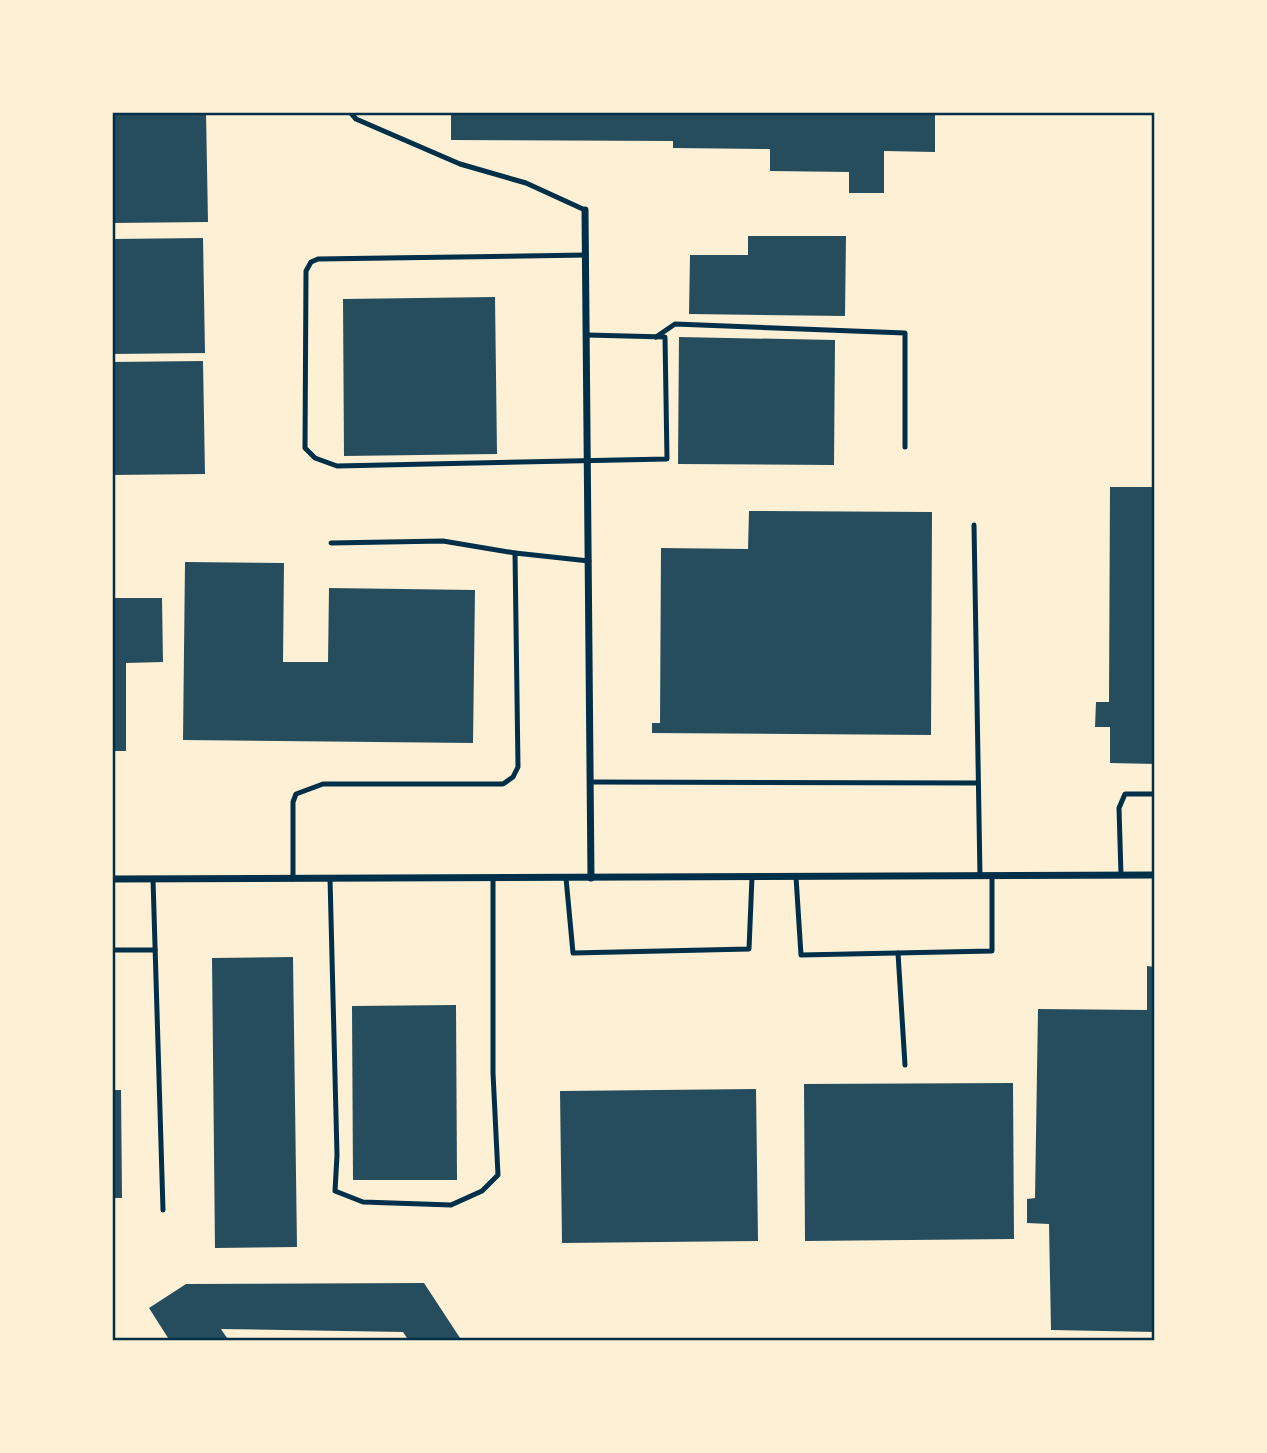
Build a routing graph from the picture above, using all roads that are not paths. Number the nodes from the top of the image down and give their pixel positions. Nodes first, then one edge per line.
1 (350, 112) edge
2 (585, 209) joint
3 (586, 255) junction
4 (587, 335) junction
5 (656, 337) junction
6 (905, 447) dead end
7 (588, 462) junction
8 (974, 525) dead end
9 (331, 543) dead end
10 (515, 553) junction
11 (589, 561) junction
12 (591, 782) junction
13 (978, 783) junction
14 (1155, 794) edge
15 (1121, 875) junction
16 (1155, 875) edge
17 (980, 876) junction
18 (992, 876) junction
19 (752, 877) junction
20 (796, 877) junction
21 (330, 878) junction
22 (493, 878) junction
23 (566, 878) junction
24 (592, 878) junction
25 (112, 879) edge
26 (153, 879) junction
27 (293, 879) junction
28 (112, 950) edge
29 (155, 950) junction
30 (898, 953) junction
31 (905, 1065) dead end
32 (163, 1210) dead end

1 - 2 lane
2 - 3 street
3 - 4 street
3 - 7 lane
4 - 5 lane
4 - 7 street
5 - 6 lane
5 - 7 lane
7 - 11 street
8 - 13 lane
9 - 10 lane
10 - 11 lane
10 - 27 lane
11 - 12 street
12 - 13 lane
12 - 24 street
13 - 17 lane
14 - 15 lane
15 - 16 street
15 - 18 street
17 - 18 street
17 - 20 street
18 - 30 lane
19 - 20 street
19 - 23 lane
19 - 24 street
20 - 30 lane
21 - 22 street
21 - 22 lane
21 - 27 street
22 - 23 street
23 - 24 street
25 - 26 street
26 - 27 street
26 - 29 lane
28 - 29 lane
29 - 32 lane
30 - 31 lane

